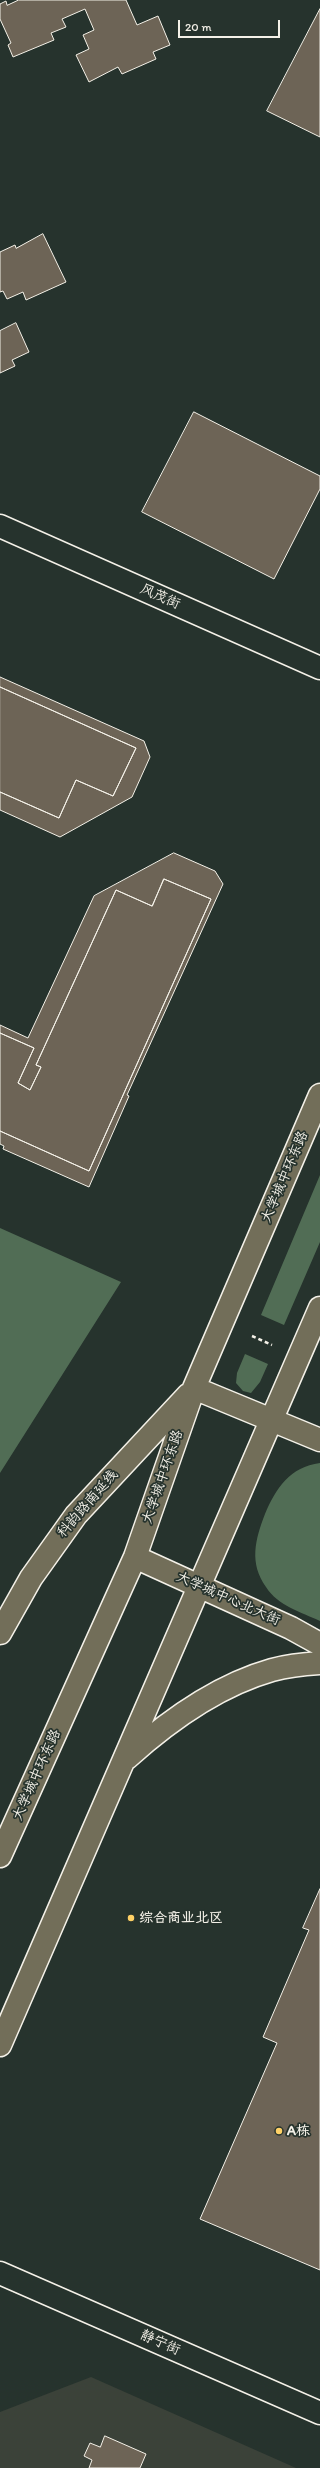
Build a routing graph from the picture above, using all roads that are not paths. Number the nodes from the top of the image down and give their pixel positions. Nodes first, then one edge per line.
1 (0, 526) edge
2 (320, 668) edge
3 (320, 1095) edge
4 (320, 1308) edge
5 (194, 1388) junction
6 (271, 1420) junction
7 (320, 1440) edge
8 (135, 1557) junction
9 (200, 1587) junction
10 (0, 1633) edge
11 (320, 1644) edge
12 (320, 1663) edge
13 (124, 1762) junction
14 (0, 1856) edge
15 (0, 2045) edge
16 (0, 2273) edge
17 (320, 2413) edge

1 - 2 street, 风茂街
3 - 5 main road, 大学城中环东路
4 - 6 main road
5 - 6 main road
5 - 8 main road, 大学城中环东路
5 - 10 main road, 科韵路南延线
6 - 7 main road
6 - 9 main road
8 - 9 main road, 大学城中心北大街
8 - 14 main road, 大学城中环东路
9 - 11 main road, 大学城中心北大街
9 - 13 main road
12 - 13 main road
13 - 15 main road
16 - 17 street, 静宁街

